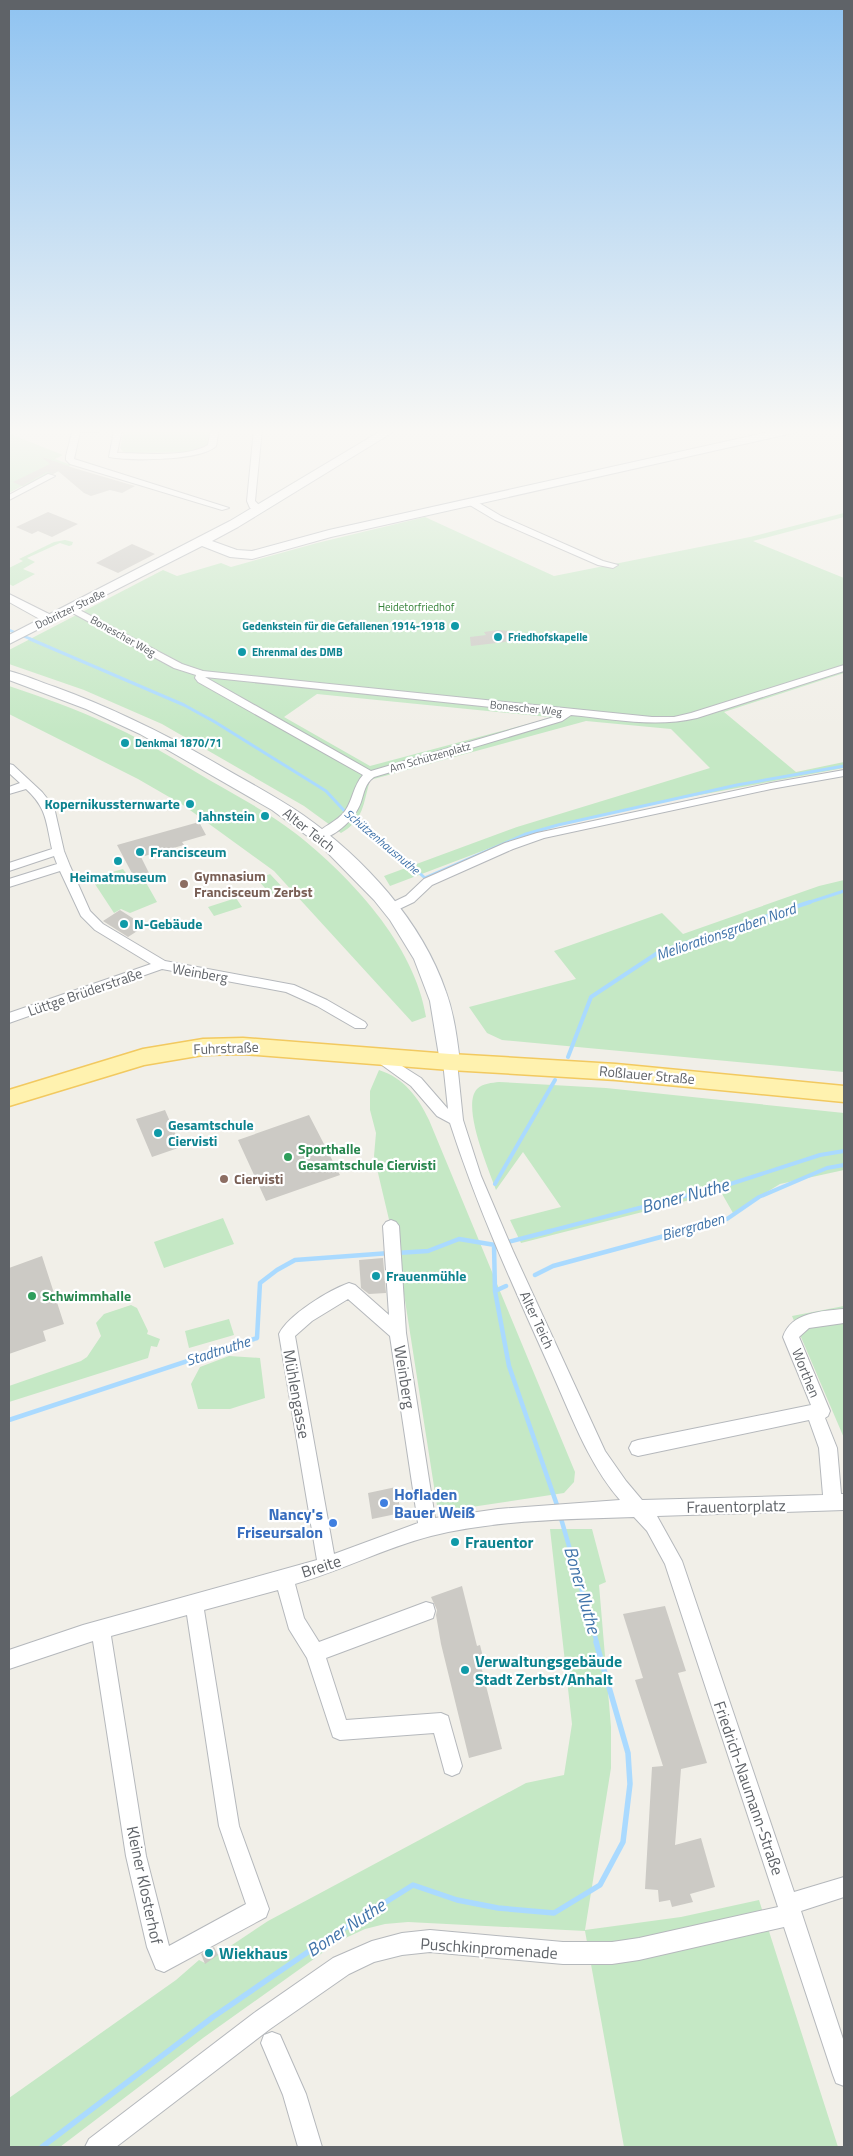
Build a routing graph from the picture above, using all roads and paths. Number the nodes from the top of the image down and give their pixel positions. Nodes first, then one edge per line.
1 (223, 530) edge
2 (348, 530) edge
3 (525, 530) edge
4 (202, 541) junction
5 (613, 565) dead end
6 (9, 598) edge
7 (72, 609) junction
8 (44, 622) junction
9 (10, 640) edge
10 (844, 668) edge
11 (202, 674) junction
12 (9, 675) edge
13 (568, 712) junction
14 (9, 767) edge
15 (844, 773) edge
16 (370, 775) junction
17 (28, 784) junction
18 (9, 791) edge
19 (320, 836) junction
20 (58, 851) junction
21 (64, 866) junction
22 (9, 867) edge
23 (9, 883) edge
24 (389, 909) junction
25 (161, 966) junction
26 (9, 1018) edge
27 (360, 1025) dead end
28 (380, 1057) junction
29 (450, 1062) junction
30 (844, 1094) edge
31 (9, 1098) edge
32 (456, 1120) junction
33 (391, 1226) dead end
34 (844, 1316) edge
35 (398, 1333) junction
36 (817, 1411) junction
37 (638, 1448) dead end
38 (839, 1502) edge
39 (640, 1508) junction
40 (428, 1528) junction
41 (327, 1565) junction
42 (284, 1578) junction
43 (194, 1603) junction
44 (426, 1611) dead end
45 (101, 1630) junction
46 (315, 1653) junction
47 (9, 1660) edge
48 (452, 1766) dead end
49 (844, 1887) edge
50 (790, 1910) junction
51 (272, 2043) dead end
52 (844, 2075) edge
53 (97, 2147) edge
54 (310, 2147) edge

1 - 4 main road, Dobritzer Straße
2 - 4 main road
3 - 5 street
4 - 7 main road, Dobritzer Straße
6 - 8 street
7 - 8 main road, Dobritzer Straße
7 - 11 street, Bonescher Weg
8 - 9 main road, Dobritzer Straße
10 - 13 street, Bonescher Weg
11 - 13 street, Bonescher Weg
11 - 16 street, Bonescher Weg
12 - 19 main road, Alter Teich
13 - 16 street, Am Schützenplatz
14 - 17 street, Weinberg
15 - 24 street
16 - 19 street
17 - 18 street
17 - 20 street, Weinberg
19 - 24 main road, Alter Teich
20 - 21 street, Weinberg
20 - 22 street
21 - 23 street
21 - 25 street, Weinberg
24 - 29 main road, Alter Teich
25 - 26 street, Lüttge Brüderstraße
25 - 27 street, Weinberg
28 - 29 main road, Fuhrstraße
28 - 31 main road, Fuhrstraße
28 - 32 street
29 - 30 main road, Roßlauer Straße
29 - 32 street, Alter Teich
32 - 39 street, Alter Teich
33 - 35 street, Weinberg
34 - 36 street, Worthen
35 - 40 street, Weinberg
35 - 41 street, Mühlengasse
36 - 37 street
36 - 38 street, Frauentorplatz
38 - 39 street, Frauentorplatz
39 - 40 street, Breite
39 - 50 street, Friedrich-Naumann-Straße
40 - 41 street, Breite
41 - 42 street, Breite
42 - 43 street, Breite
42 - 46 street
43 - 45 street, Breite
43 - 45 street, Kleiner Klosterhof
44 - 46 street
45 - 47 street, Breite
46 - 48 street
49 - 50 street, Puschkinpromenade
50 - 52 street, Friedrich-Naumann-Straße
50 - 53 street, Puschkinpromenade
51 - 54 street

